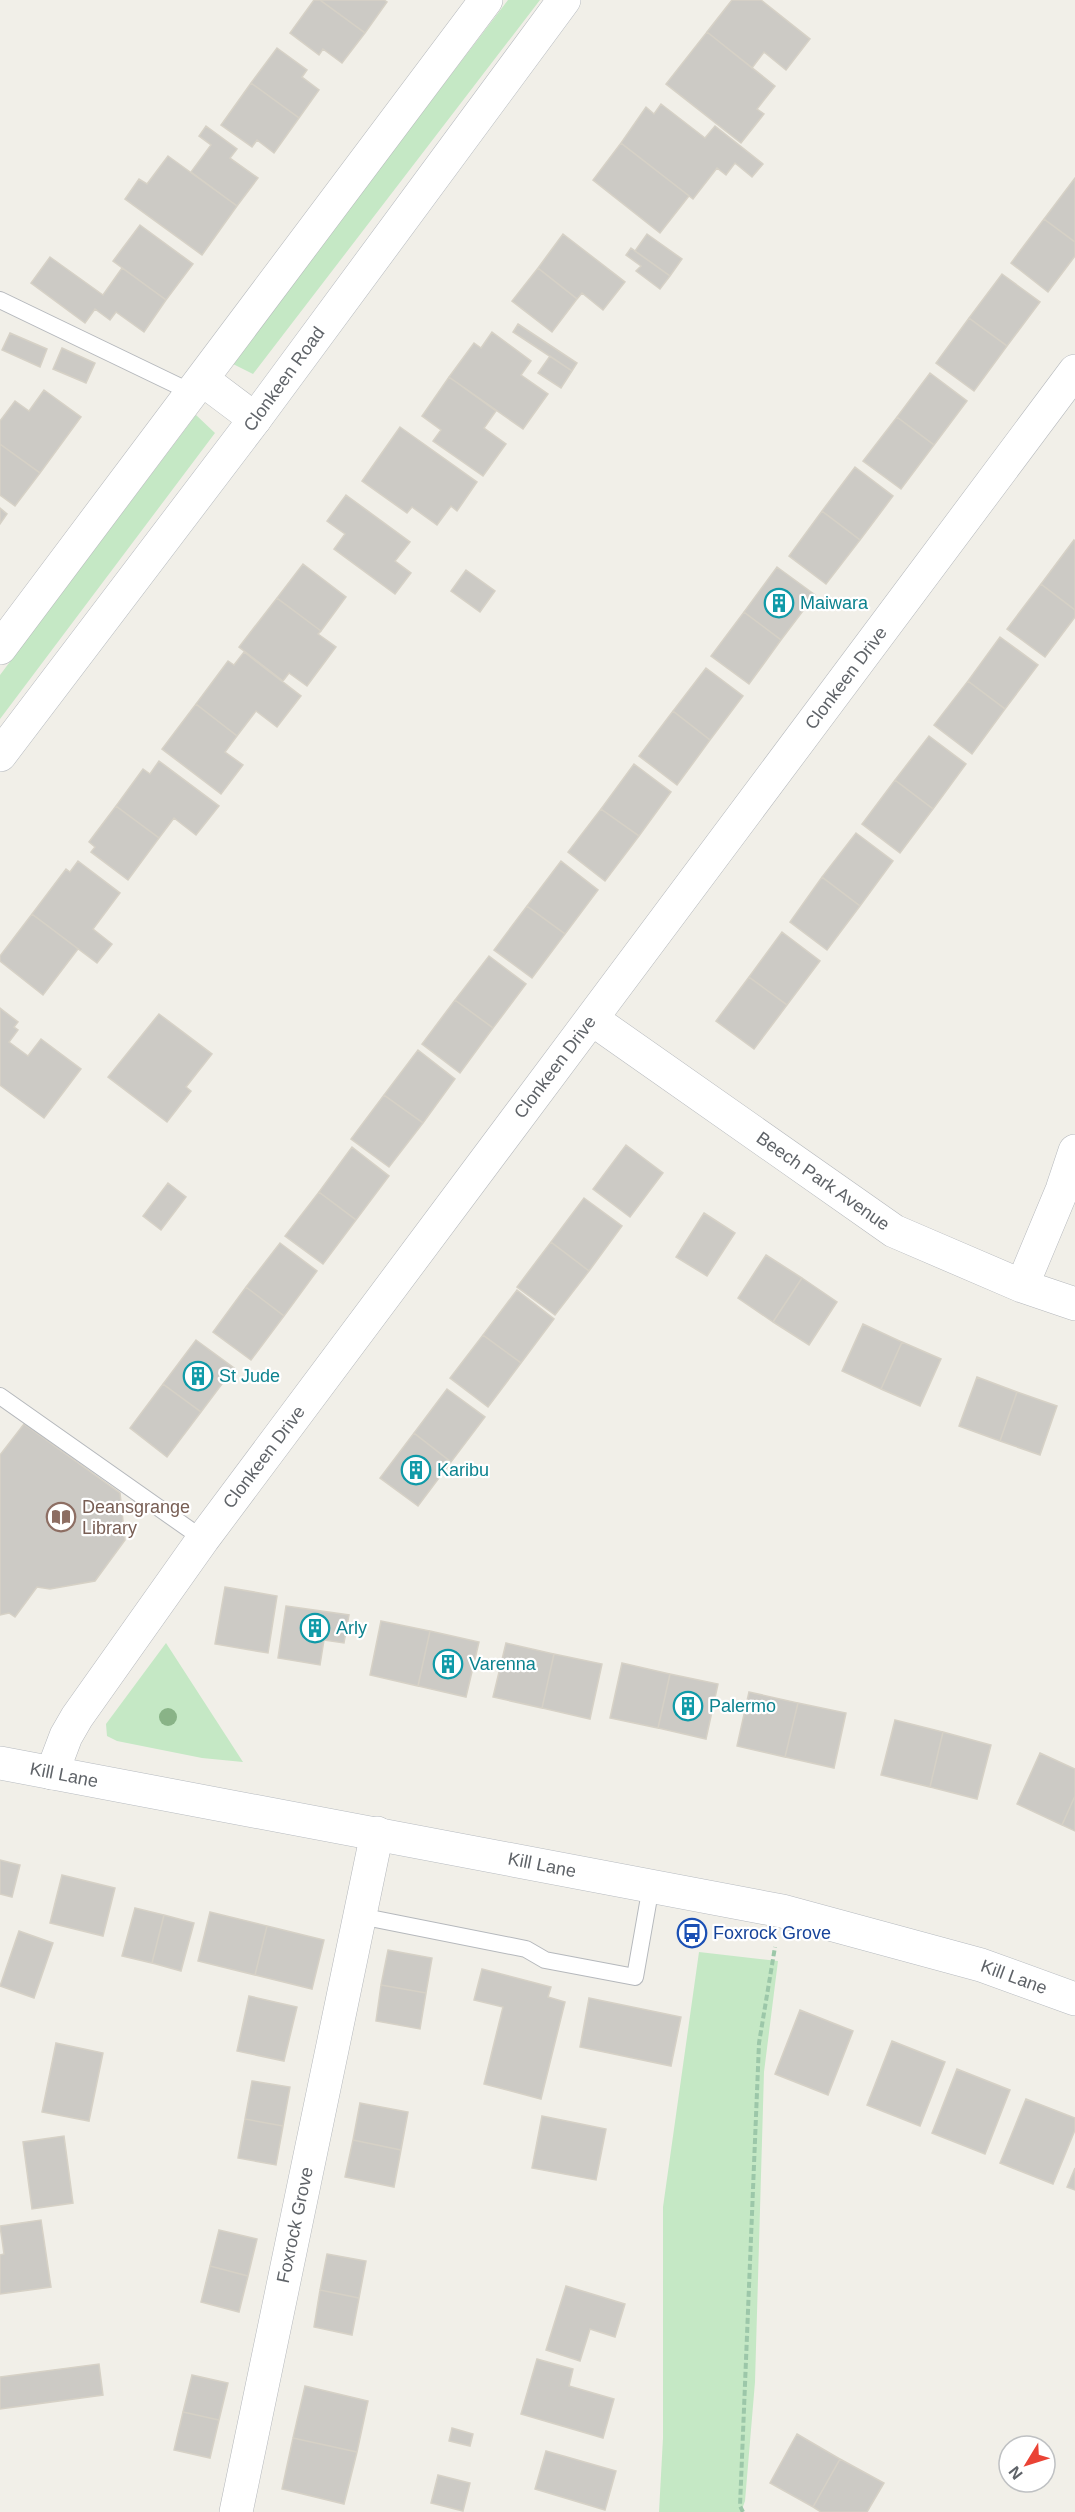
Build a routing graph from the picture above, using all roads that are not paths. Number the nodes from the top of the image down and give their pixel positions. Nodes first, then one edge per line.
1 (486, 0) edge
2 (564, 0) edge
3 (0, 300) edge
4 (1075, 371) edge
5 (198, 386) junction
6 (255, 419) junction
7 (0, 648) edge
8 (0, 755) edge
9 (592, 1019) junction
10 (1075, 1151) edge
11 (1022, 1286) junction
12 (1075, 1304) edge
13 (0, 1396) edge
14 (203, 1539) junction
15 (0, 1763) edge
16 (52, 1773) junction
17 (377, 1833) junction
18 (651, 1886) junction
19 (360, 1916) junction
20 (1075, 1999) edge
21 (236, 2512) edge

1 - 5 street
2 - 6 street, Clonkeen Road
3 - 5 lane
4 - 9 street, Clonkeen Drive
5 - 6 street
5 - 7 street
6 - 8 street, Clonkeen Road
9 - 11 street, Beech Park Avenue
9 - 14 street, Clonkeen Drive
10 - 11 street
11 - 12 street, Beech Park Avenue
13 - 14 lane
14 - 16 street, Clonkeen Drive
15 - 16 street, Kill Lane
16 - 17 street, Kill Lane
17 - 18 street, Kill Lane
17 - 19 street, Foxrock Grove
18 - 19 lane
18 - 20 street, Kill Lane
19 - 21 street, Foxrock Grove

